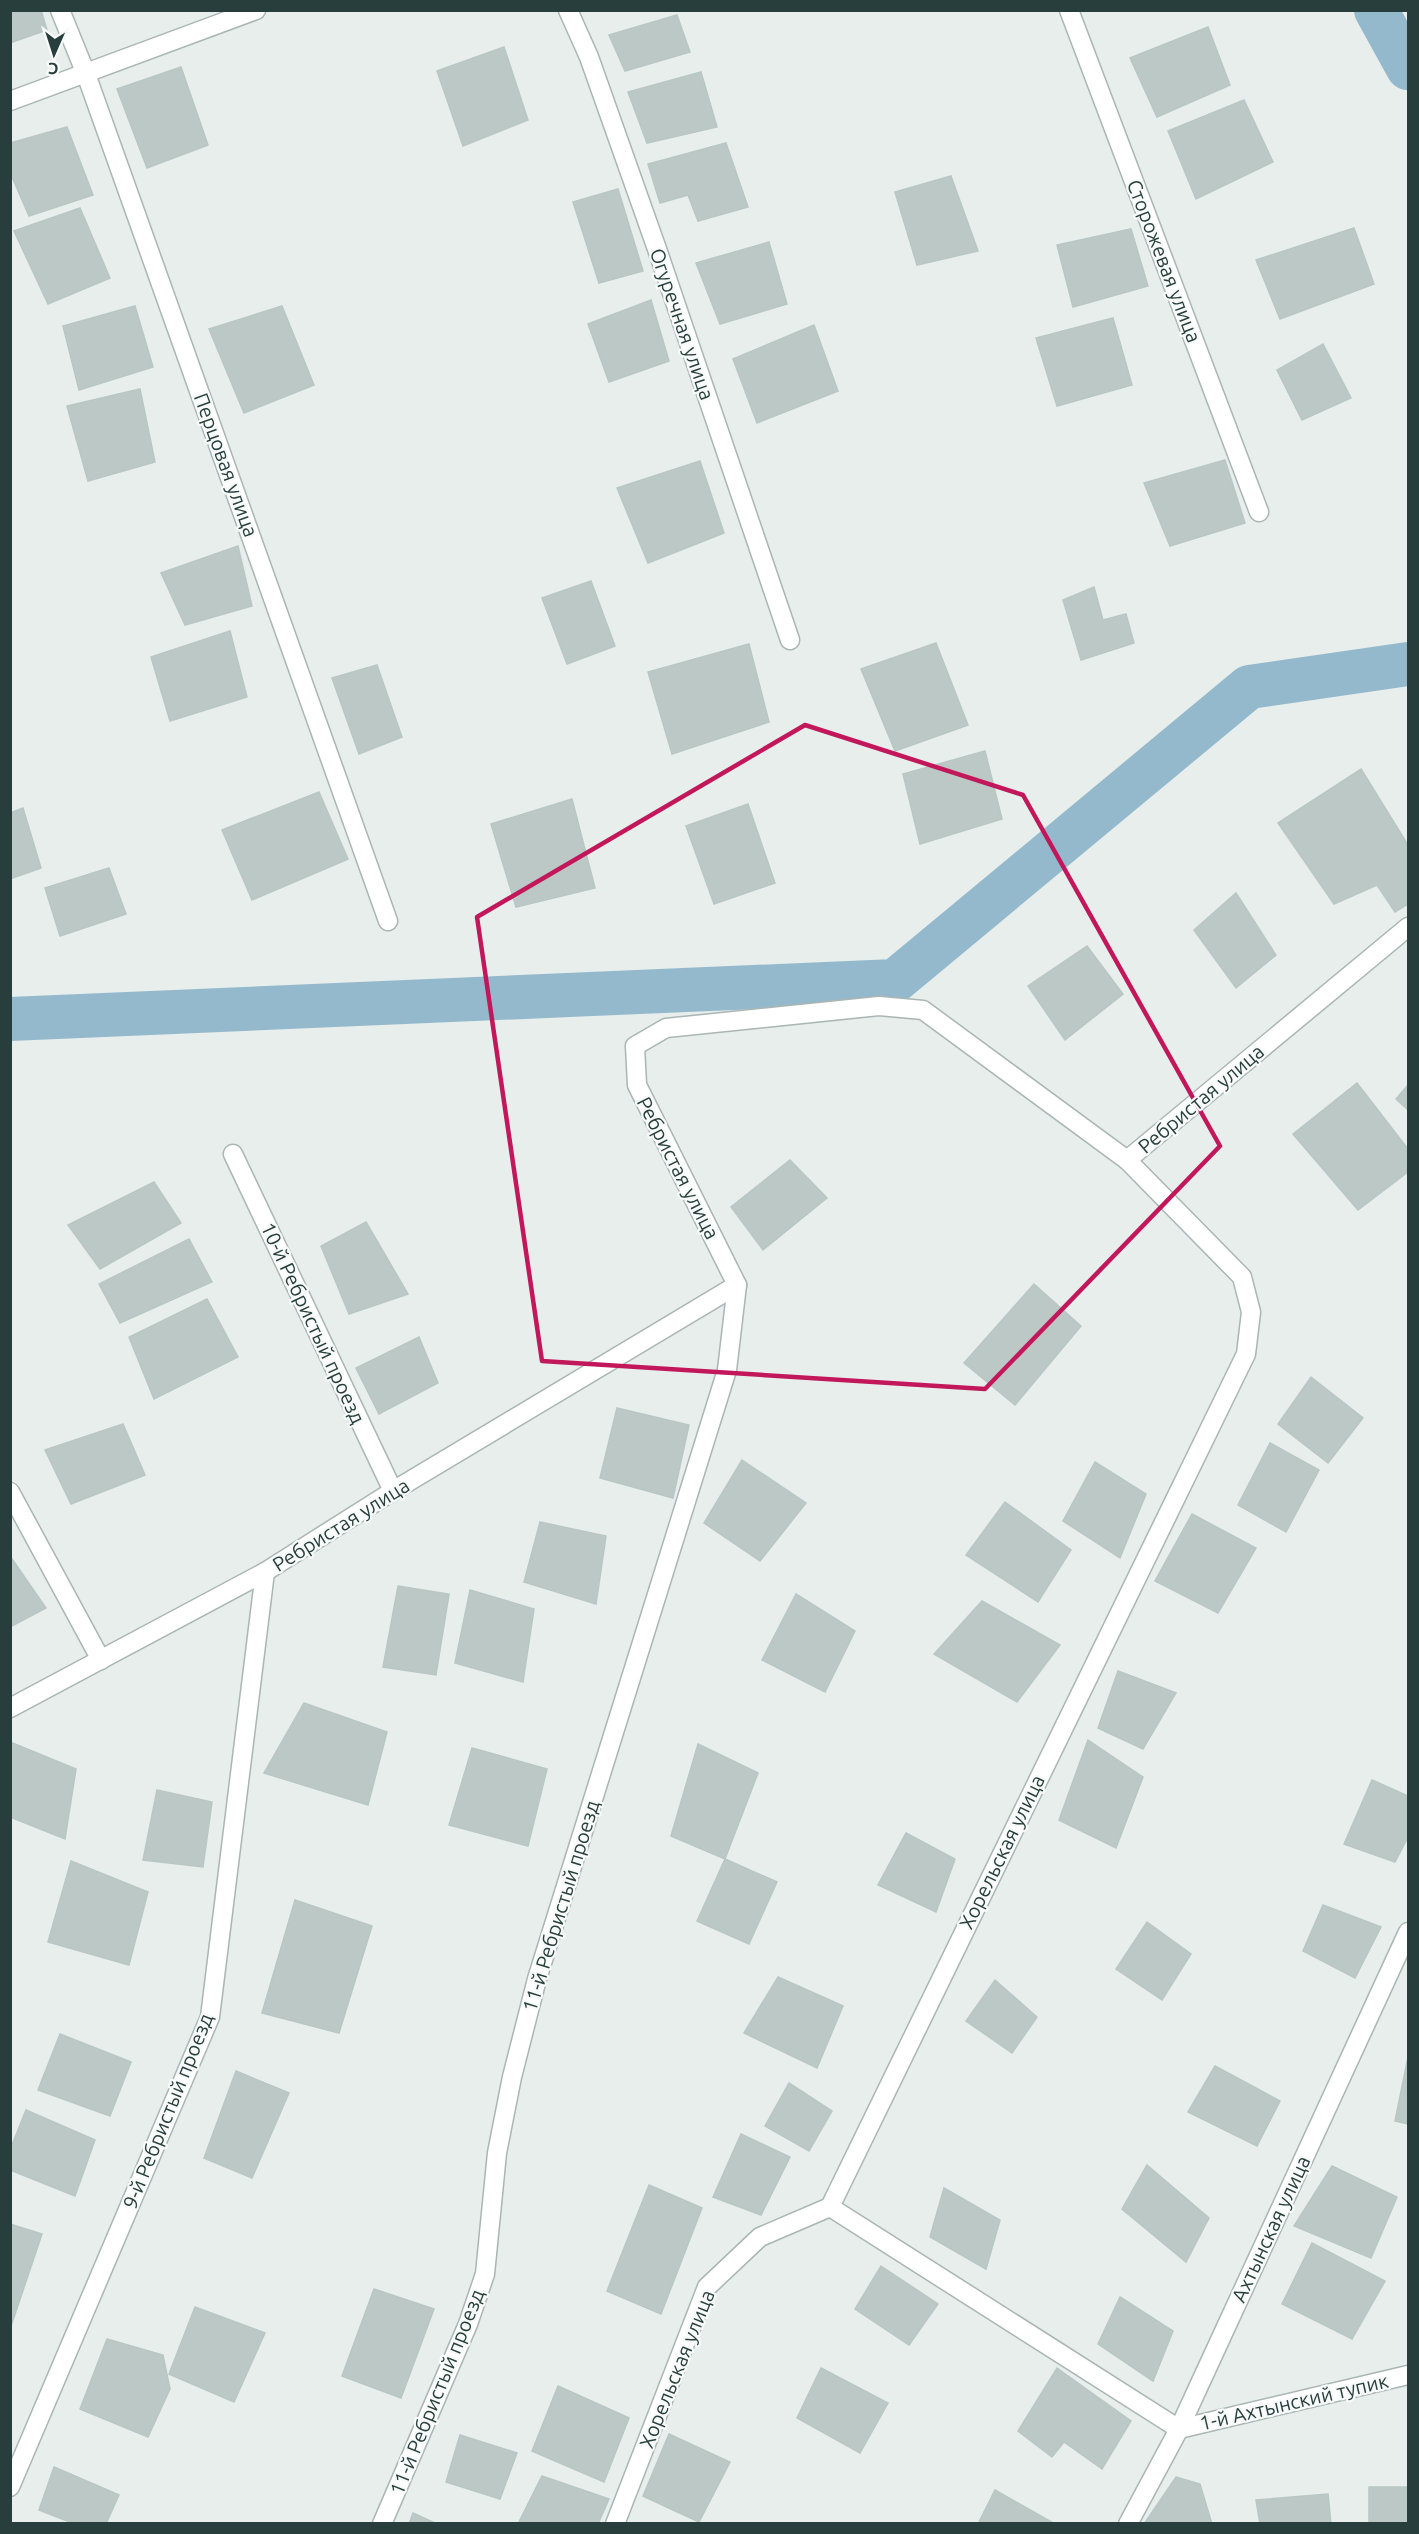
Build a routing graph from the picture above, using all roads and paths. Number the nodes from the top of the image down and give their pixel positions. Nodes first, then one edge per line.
1 (60, 10) edge
2 (256, 10) edge
3 (568, 10) edge
4 (1069, 10) edge
5 (86, 74) junction
6 (10, 101) edge
7 (1259, 512) dead end
8 (790, 640) dead end
9 (388, 921) dead end
10 (1408, 927) edge
11 (233, 1154) dead end
12 (1127, 1160) junction
13 (737, 1285) junction
14 (393, 1491) junction
15 (10, 1492) edge
16 (265, 1572) junction
17 (101, 1660) junction
18 (10, 1708) edge
19 (1408, 1932) edge
20 (830, 2207) junction
21 (1408, 2375) edge
22 (1179, 2429) junction
23 (10, 2487) edge
24 (382, 2523) edge
25 (615, 2523) edge
26 (1128, 2523) edge

1 - 5 street, Перцовая улица
2 - 5 street
3 - 8 street, Огуречная улица
4 - 7 street, Сторожевая улица
5 - 6 street
5 - 9 street, Перцовая улица
10 - 12 street, Ребристая улица
11 - 14 street, 10-й Ребристый проезд
12 - 13 street, Ребристая улица
12 - 20 street, Хорельская улица
13 - 14 street, Ребристая улица
13 - 24 street, 11-й Ребристый проезд
14 - 16 street, Ребристая улица
15 - 17 street
16 - 17 street, Ребристая улица
16 - 23 street, 9-й Ребристый проезд
17 - 18 street, Ребристая улица
19 - 22 street, Ахтынская улица
20 - 22 street
20 - 25 street, Хорельская улица
21 - 22 street, 1-й Ахтынский тупик
22 - 26 street, Ахтынская улица

